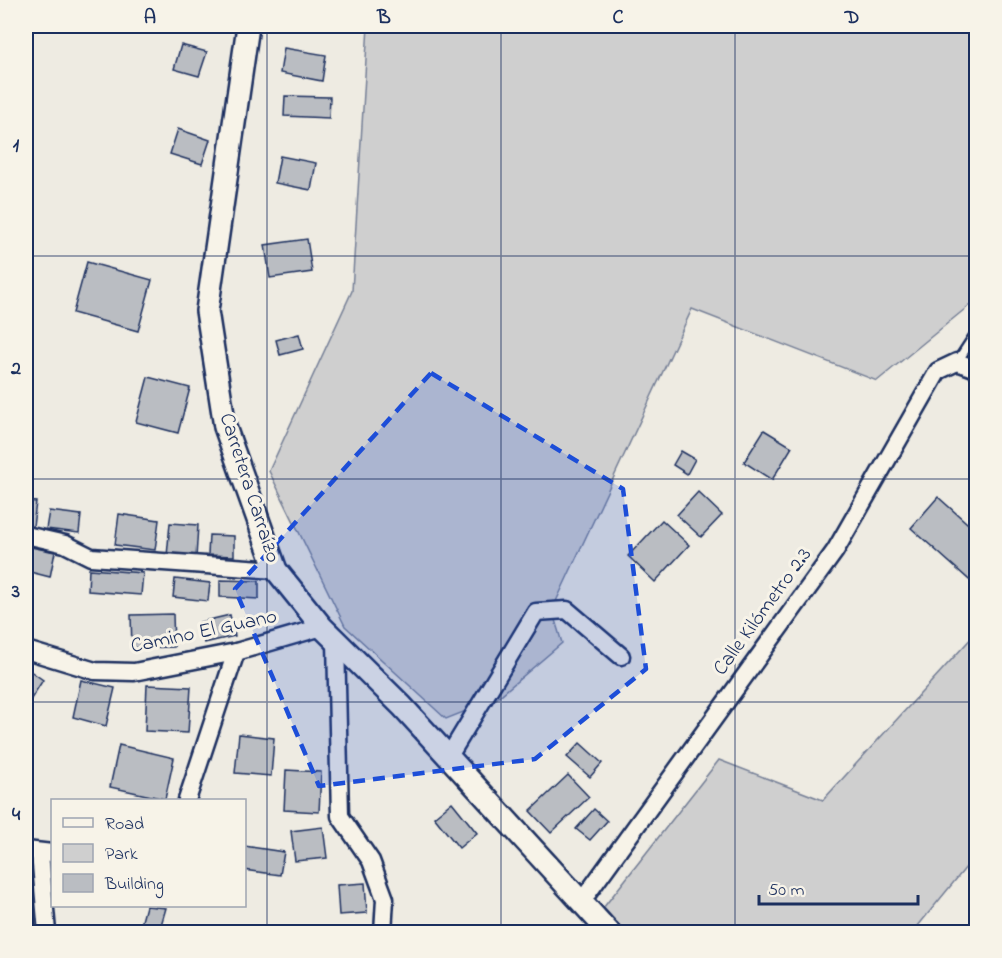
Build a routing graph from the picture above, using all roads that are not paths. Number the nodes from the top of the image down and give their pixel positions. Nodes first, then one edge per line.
1 (248, 26) edge
2 (976, 333) edge
3 (957, 362) junction
4 (976, 369) edge
5 (26, 535) edge
6 (276, 570) junction
7 (329, 634) junction
8 (26, 650) edge
9 (236, 652) junction
10 (621, 656) dead end
11 (449, 756) junction
12 (188, 799) edge
13 (39, 852) edge
14 (582, 901) junction
15 (47, 933) edge
16 (383, 933) edge
17 (609, 933) edge

1 - 6 street, Carretera Carraízo
2 - 3 lane
3 - 4 street
3 - 14 street, Calle Kilómetro 2.3
5 - 6 street
6 - 7 street, Carretera Carraízo
7 - 9 street, Camino El Guano
7 - 11 street, Carretera Carraízo
7 - 16 street
8 - 9 street, Camino El Guano
9 - 12 street
10 - 11 street
11 - 14 street, Carretera Carraízo
13 - 15 street
14 - 17 street, Carretera Carraízo

